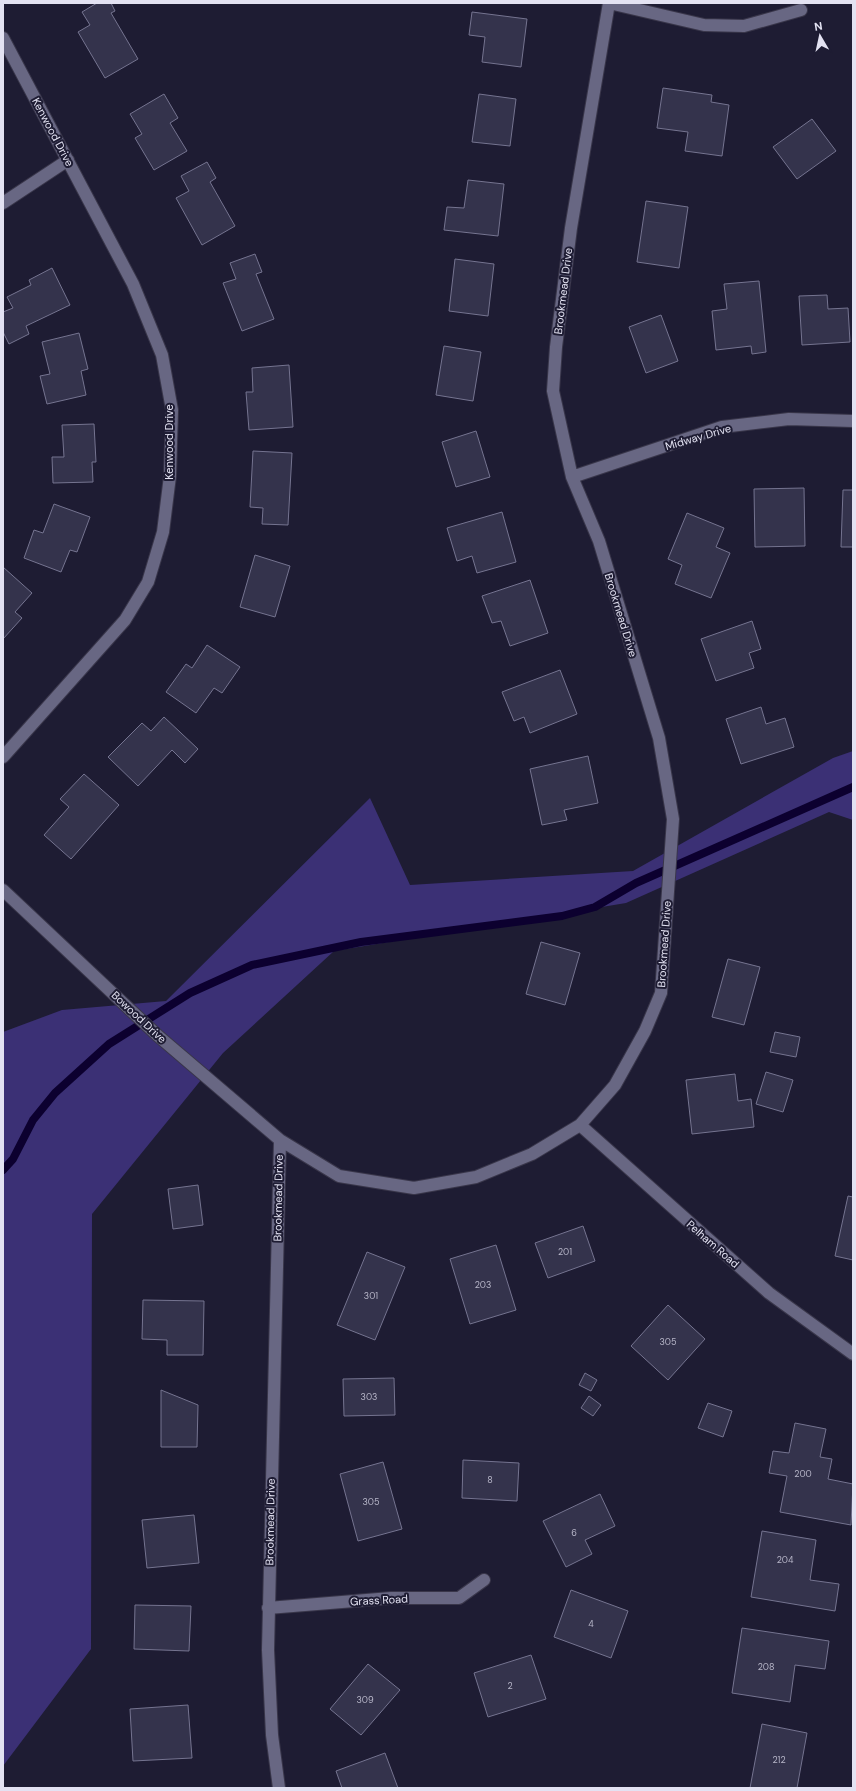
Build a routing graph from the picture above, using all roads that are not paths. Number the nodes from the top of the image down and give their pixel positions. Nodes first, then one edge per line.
1 (609, 3) edge
2 (801, 10) dead end
3 (3, 38) edge
4 (68, 160) junction
5 (3, 203) edge
6 (853, 421) edge
7 (572, 477) junction
8 (3, 757) edge
9 (3, 890) edge
10 (580, 1126) junction
11 (280, 1140) junction
12 (853, 1354) edge
13 (484, 1580) dead end
14 (268, 1608) junction
15 (279, 1788) edge

1 - 2 street
1 - 7 street, Brookmead Drive
3 - 4 street, Kenwood Drive
4 - 5 street
4 - 8 street, Kenwood Drive
6 - 7 street, Midway Drive
7 - 10 street, Brookmead Drive
9 - 11 street, Bowood Drive
10 - 11 street, Brookmead Drive
10 - 12 street, Pelham Road
11 - 14 street, Brookmead Drive
13 - 14 street, Grass Road
14 - 15 street, Brookmead Drive

